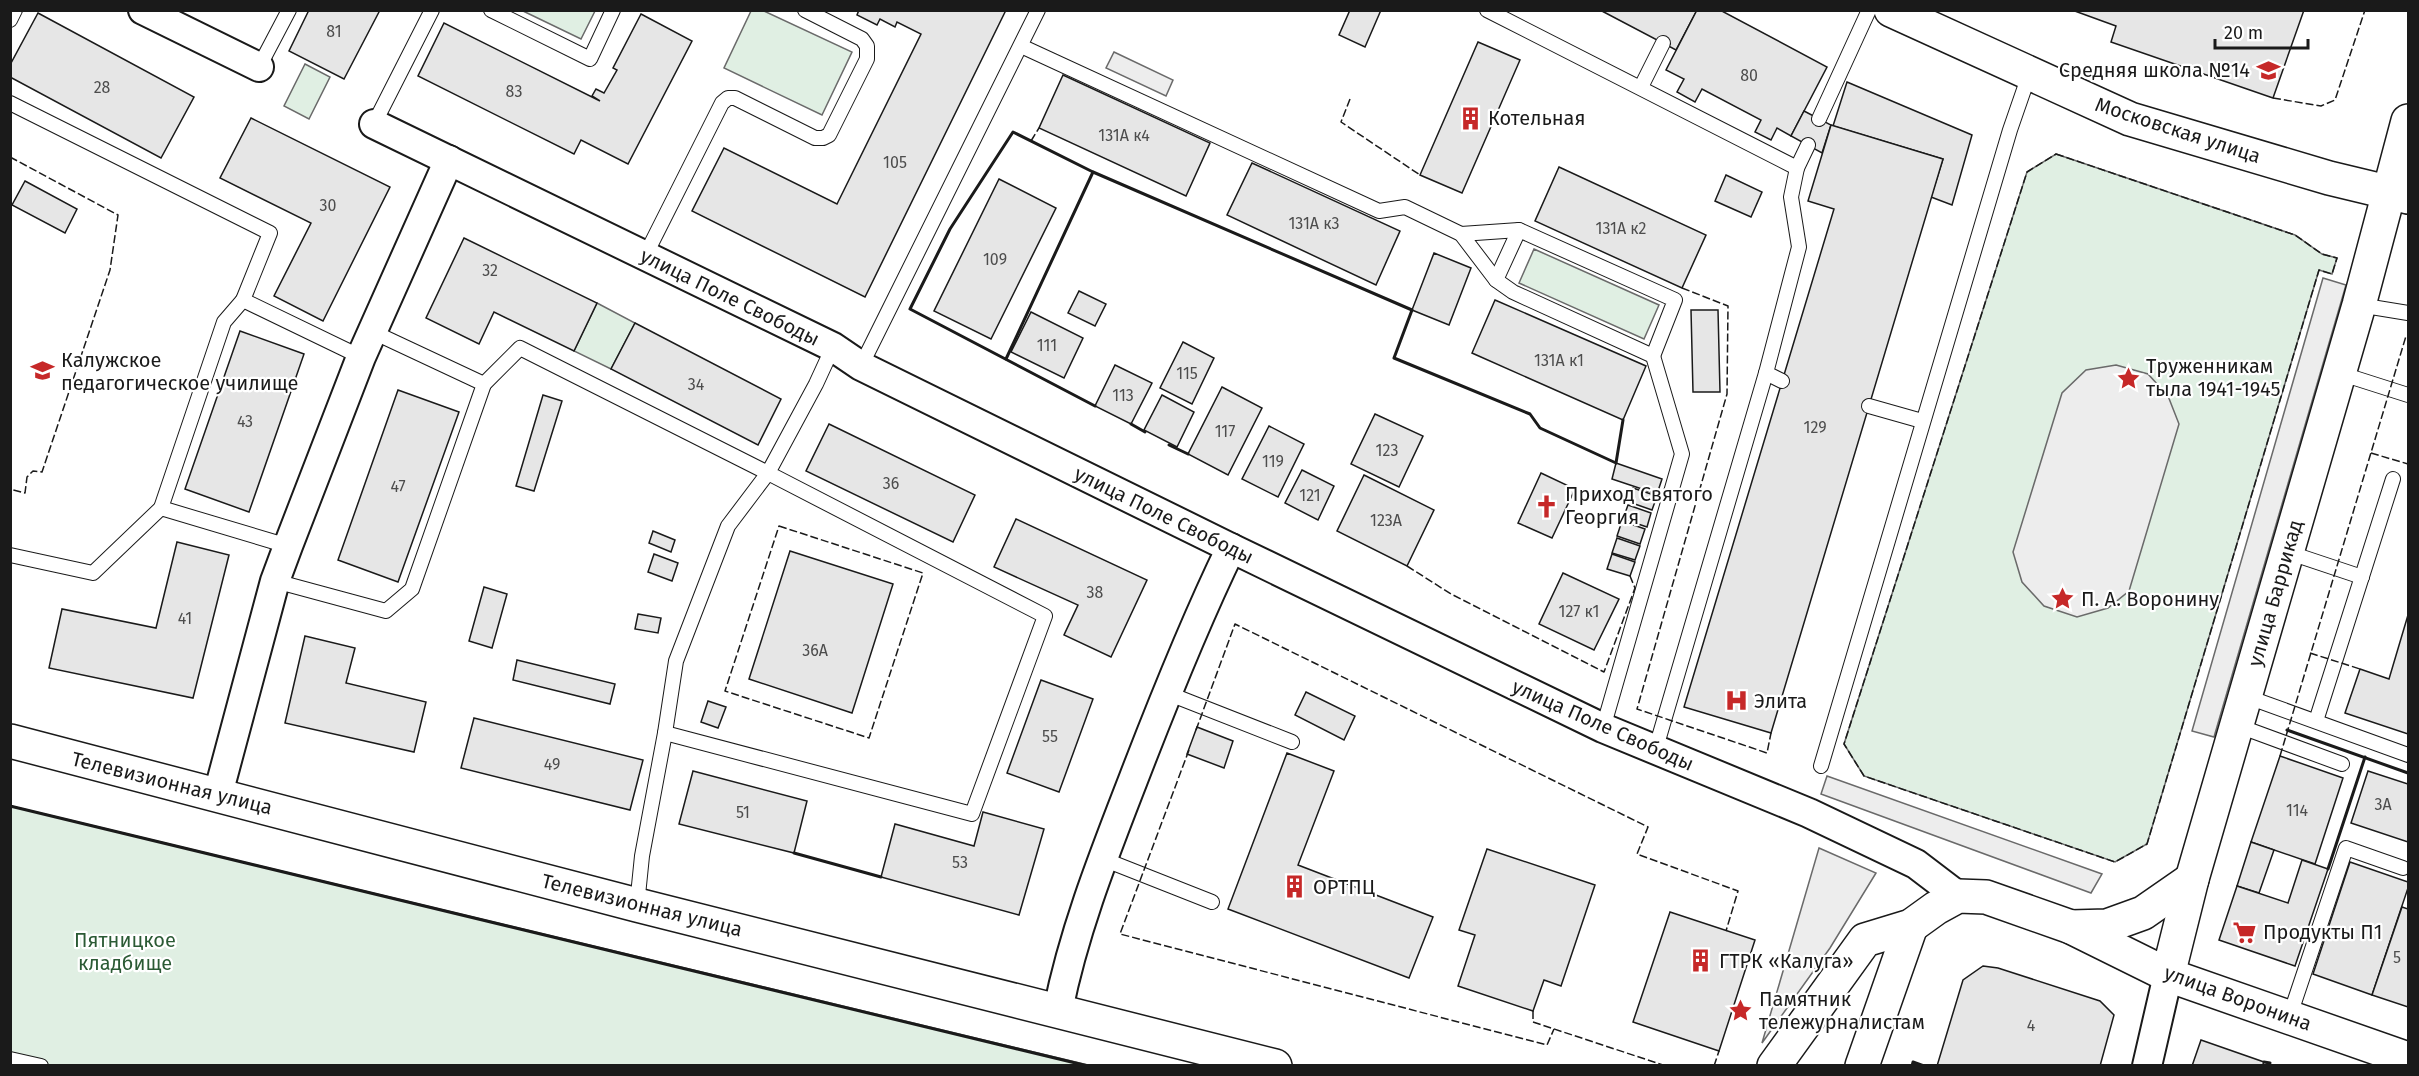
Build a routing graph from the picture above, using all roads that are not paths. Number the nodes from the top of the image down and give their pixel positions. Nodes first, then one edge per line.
1 (15, 10) edge
2 (143, 10) edge
3 (288, 10) edge
4 (432, 10) edge
5 (491, 10) edge
6 (613, 10) edge
7 (805, 10) edge
8 (1038, 10) edge
9 (1487, 10) edge
10 (1869, 10) edge
11 (1891, 10) edge
12 (1924, 18) edge
13 (10, 20) edge
14 (1662, 43) dead end
15 (1021, 46) junction
16 (259, 67) joint
17 (2029, 75) junction
18 (1641, 87) junction
19 (10, 103) edge
20 (1819, 119) dead end
21 (2409, 121) edge
22 (374, 124) joint
23 (1808, 145) dead end
24 (449, 160) junction
25 (1797, 168) junction
26 (2398, 195) edge
27 (1519, 230) junction
28 (1461, 234) junction
29 (645, 256) junction
30 (1496, 280) junction
31 (243, 300) junction
32 (2359, 305) junction
33 (2409, 313) edge
34 (367, 345) junction
35 (833, 347) junction
36 (1653, 356) junction
37 (861, 366) junction
38 (1766, 373) junction
39 (2339, 373) junction
40 (1782, 381) dead end
41 (484, 384) junction
42 (2409, 395) edge
43 (1869, 406) dead end
44 (1922, 421) junction
45 (768, 473) junction
46 (2393, 479) dead end
47 (161, 508) junction
48 (288, 546) junction
49 (1231, 548) junction
50 (2287, 552) junction
51 (10, 555) edge
52 (2362, 576) junction
53 (275, 581) junction
54 (1167, 693) junction
55 (2241, 711) junction
56 (2316, 722) junction
57 (1603, 728) junction
58 (664, 733) junction
59 (10, 741) edge
60 (1292, 742) dead end
61 (1655, 751) junction
62 (2409, 754) edge
63 (2342, 764) dead end
64 (1821, 766) dead end
65 (218, 794) junction
66 (1103, 859) junction
67 (2403, 868) dead end
68 (2192, 879) junction
69 (1212, 902) dead end
70 (637, 905) junction
71 (1935, 910) junction
72 (2071, 927) junction
73 (2169, 975) junction
74 (1058, 1010) junction
75 (2289, 1018) junction
76 (10, 1059) edge
77 (2409, 1059) edge
78 (41, 1065) edge
79 (1275, 1065) edge
80 (1774, 1065) edge
81 (1862, 1065) edge
82 (2147, 1065) edge

1 - 13 lane
2 - 16 street
3 - 16 lane
4 - 22 lane
5 - 6 lane
7 - 29 lane
8 - 15 lane
9 - 18 lane
10 - 20 lane
11 - 12 street, Московская улица
12 - 17 street, Московская улица
14 - 18 lane
15 - 28 lane
15 - 37 lane
17 - 26 street, Московская улица
17 - 44 lane
18 - 25 lane
19 - 31 lane
21 - 26 street, улица Баррикад
22 - 24 street, улица Поле Свободы
23 - 25 lane
24 - 29 street, улица Поле Свободы
24 - 34 street
25 - 38 lane
26 - 32 street, улица Баррикад
27 - 28 lane
27 - 30 lane
27 - 36 lane
28 - 30 lane
29 - 35 street, улица Поле Свободы
30 - 36 lane
31 - 34 lane
31 - 47 lane
32 - 33 lane
32 - 39 street, улица Баррикад
34 - 41 lane
34 - 48 street
35 - 37 street, улица Поле Свободы
35 - 45 lane
36 - 57 lane
37 - 49 street, улица Поле Свободы
38 - 40 lane
38 - 61 lane
39 - 42 lane
39 - 50 street, улица Баррикад
41 - 45 lane
41 - 53 lane
43 - 44 lane
44 - 64 lane
45 - 58 lane
45 - 58 lane
46 - 52 lane
47 - 48 lane
47 - 51 lane
48 - 53 street
49 - 54 street
49 - 57 street, улица Поле Свободы
50 - 52 lane
50 - 55 street, улица Баррикад
52 - 56 lane
53 - 65 street
54 - 60 lane
54 - 66 street
55 - 56 lane
55 - 63 lane
55 - 68 street, улица Баррикад
56 - 62 lane
57 - 61 street, улица Поле Свободы
58 - 70 lane
59 - 65 street, Телевизионная улица
61 - 71 street, улица Поле Свободы
65 - 70 street, Телевизионная улица
66 - 69 lane
66 - 74 street
67 - 75 lane
68 - 72 street
68 - 73 street, улица Баррикад
70 - 74 street, Телевизионная улица
71 - 72 street
71 - 80 street
71 - 81 street
72 - 73 street, улица Воронина
73 - 75 street, улица Воронина
73 - 82 street, улица Баррикад
74 - 79 street, Телевизионная улица
75 - 77 street, улица Воронина
76 - 78 lane

